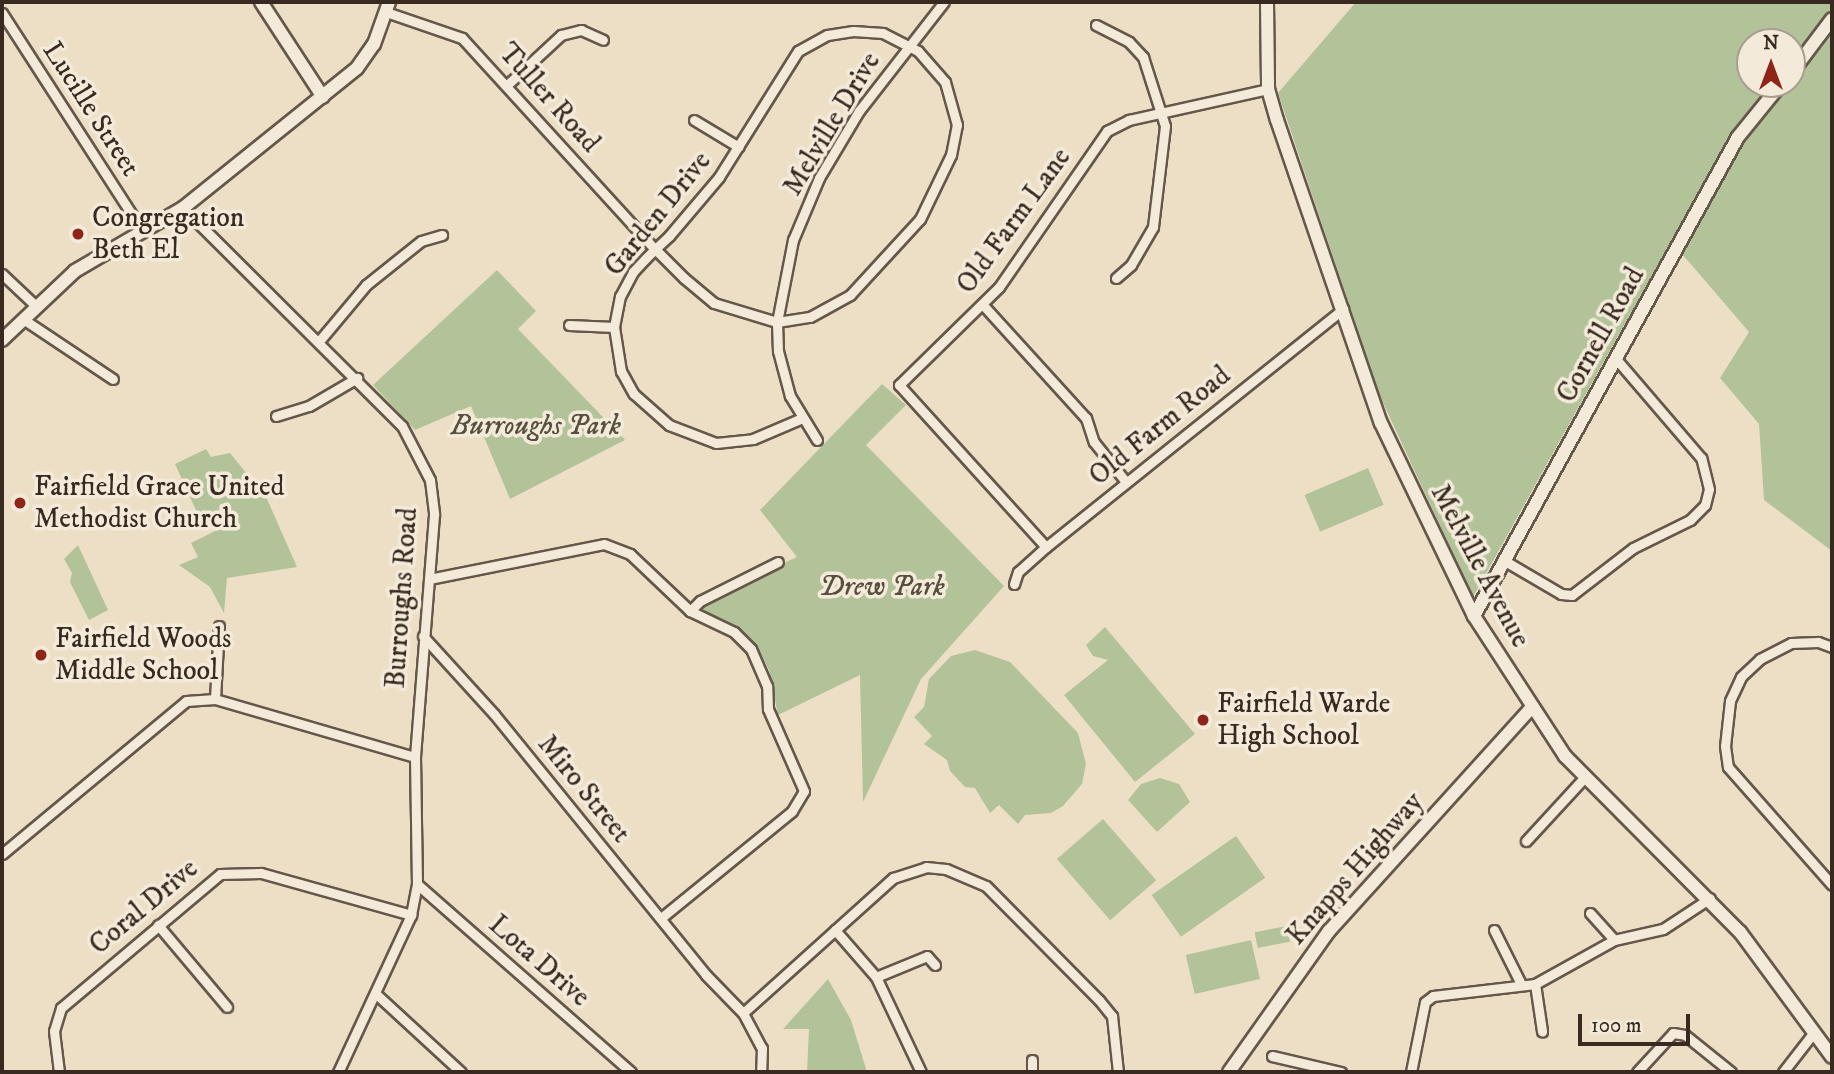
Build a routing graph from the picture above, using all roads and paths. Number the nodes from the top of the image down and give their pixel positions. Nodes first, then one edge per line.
1 (261, 2) edge
2 (944, 2) edge
3 (1267, 2) edge
4 (388, 7) edge
5 (2, 13) edge
6 (1832, 19) edge
7 (1096, 25) dead end
8 (603, 40) dead end
9 (909, 43) junction
10 (1806, 53) edge
11 (506, 85) junction
12 (1268, 89) junction
13 (323, 97) junction
14 (1770, 98) edge
15 (1164, 112) junction
16 (694, 120) dead end
17 (739, 148) junction
18 (183, 208) junction
19 (142, 230) junction
20 (442, 235) dead end
21 (655, 249) junction
22 (2, 274) edge
23 (1116, 278) dead end
24 (983, 305) junction
25 (36, 306) junction
26 (1343, 309) junction
27 (23, 319) junction
28 (777, 322) junction
29 (569, 325) dead end
30 (614, 327) junction
31 (2, 340) edge
32 (320, 340) junction
33 (1616, 359) junction
34 (357, 378) junction
35 (113, 379) dead end
36 (276, 416) dead end
37 (800, 419) junction
38 (817, 440) dead end
39 (1126, 482) junction
40 (1046, 547) junction
41 (1505, 561) junction
42 (779, 562) dead end
43 (429, 579) junction
44 (1014, 584) dead end
45 (690, 611) junction
46 (1474, 616) junction
47 (219, 626) dead end
48 (423, 636) junction
49 (1832, 647) edge
50 (215, 699) junction
51 (1531, 708) junction
52 (415, 757) junction
53 (1584, 778) junction
54 (1526, 841) dead end
55 (2, 854) edge
56 (417, 884) junction
57 (1832, 885) edge
58 (1710, 898) junction
59 (1590, 913) dead end
60 (411, 915) junction
61 (661, 918) junction
62 (158, 925) junction
63 (835, 930) junction
64 (1494, 930) dead end
65 (1614, 940) junction
66 (935, 965) dead end
67 (876, 977) junction
68 (1521, 984) junction
69 (1535, 984) junction
70 (375, 993) junction
71 (227, 1007) dead end
72 (743, 1013) junction
73 (1542, 1031) dead end
74 (1814, 1032) junction
75 (1272, 1056) dead end
76 (1832, 1057) edge
77 (1032, 1060) dead end
78 (59, 1072) edge
79 (338, 1072) edge
80 (461, 1072) edge
81 (631, 1072) edge
82 (761, 1072) edge
83 (921, 1072) edge
84 (1032, 1072) edge
85 (1118, 1072) edge
86 (1229, 1072) edge
87 (1341, 1072) edge
88 (1411, 1072) edge
89 (1637, 1072) edge
90 (1731, 1072) edge
91 (1783, 1072) edge

1 - 13 street
2 - 9 street, Melville Drive
3 - 12 street, Melville Avenue
4 - 11 street, Tuller Road
4 - 13 street
5 - 19 street, Lucille Street
6 - 10 street
7 - 15 street
8 - 11 street
9 - 17 street, Garden Drive
9 - 28 street, Melville Drive
9 - 28 street
11 - 21 street, Tuller Road
12 - 15 street, Old Farm Lane
12 - 26 street, Melville Avenue
13 - 18 street
14 - 33 street, Cornell Road
15 - 23 street
15 - 24 street, Old Farm Lane
16 - 17 street
17 - 21 street, Garden Drive
18 - 19 street
18 - 32 street, Burroughs Road
19 - 25 street
20 - 32 street
21 - 28 street, Tuller Road
21 - 30 street, Garden Drive
22 - 25 street
24 - 39 street
24 - 40 street, Old Farm Lane
25 - 27 street
26 - 39 street, Old Farm Road
26 - 46 street, Melville Avenue
27 - 31 street
27 - 35 street
28 - 37 street, Melville Drive
29 - 30 street
30 - 37 street, Garden Drive
32 - 34 street, Burroughs Road
33 - 41 street, Cornell Road
33 - 41 street
34 - 36 street
34 - 43 street, Burroughs Road
37 - 38 street, Melville Drive
39 - 40 street, Old Farm Road
40 - 44 street, Old Farm Road
41 - 46 street, Cornell Road
42 - 45 street
43 - 45 street
43 - 48 street, Burroughs Road
45 - 61 street
46 - 51 street, Melville Avenue
47 - 50 street
48 - 52 street, Burroughs Road
48 - 61 street, Miro Street
49 - 57 street
50 - 52 street
50 - 55 street
51 - 53 street, Melville Avenue
51 - 86 street, Knapps Highway
52 - 56 street, Burroughs Road
53 - 54 street
53 - 58 street, Melville Avenue
56 - 60 street, Burroughs Road
56 - 81 street, Lota Drive
58 - 65 street
58 - 74 street, Melville Avenue
59 - 65 street
60 - 62 street, Coral Drive
60 - 70 street, Burroughs Road
61 - 72 street, Miro Street
62 - 71 street
62 - 78 street, Coral Drive
63 - 67 street
63 - 72 street
63 - 85 street
64 - 68 street
65 - 69 street
66 - 67 street
67 - 83 street
68 - 69 street
68 - 88 street
69 - 73 street
70 - 79 street, Burroughs Road
70 - 80 street
72 - 82 street, Miro Street
74 - 76 street, Melville Avenue
74 - 91 street
75 - 87 street
77 - 84 street
89 - 90 street

